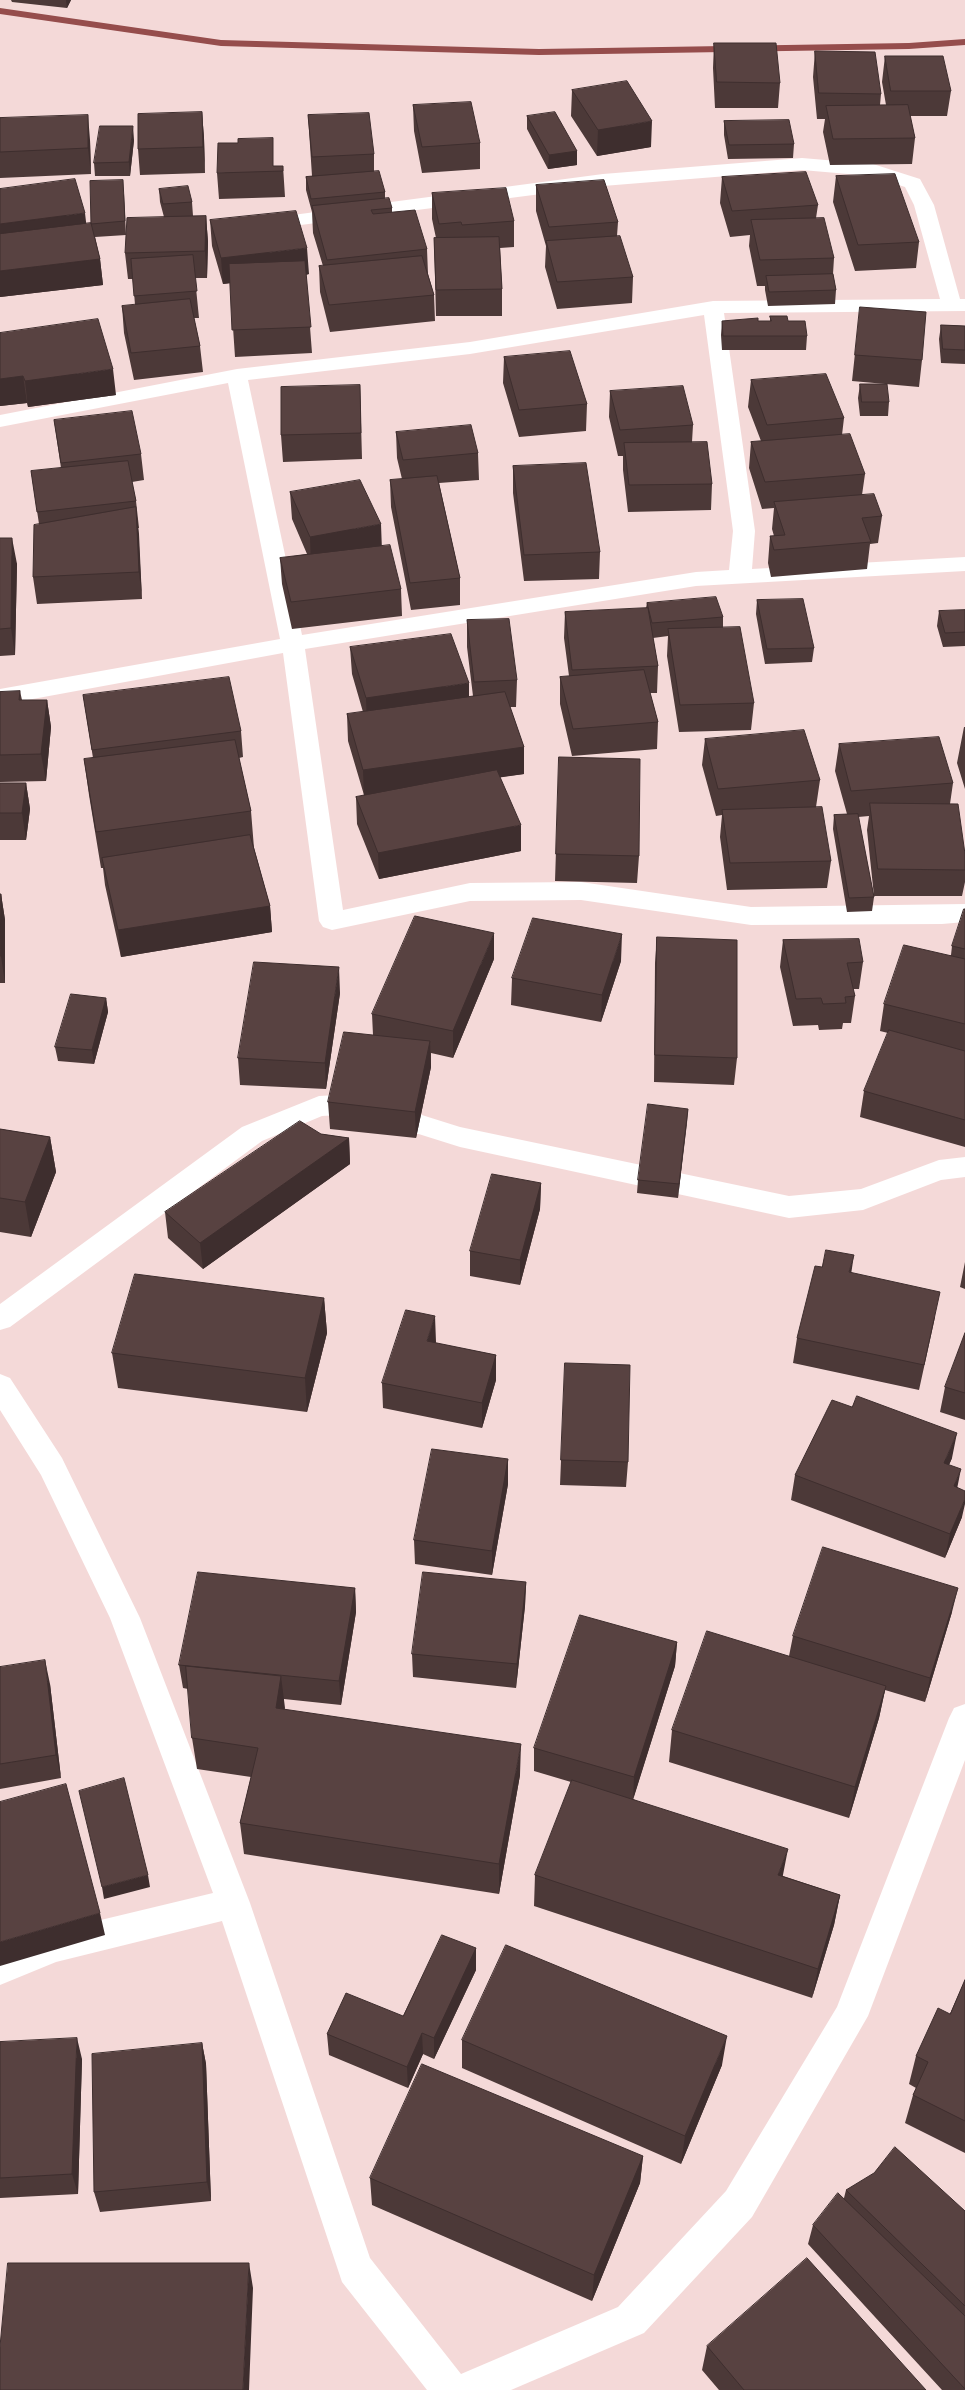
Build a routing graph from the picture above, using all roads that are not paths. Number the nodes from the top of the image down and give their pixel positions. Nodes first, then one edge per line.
1 (245, 226) edge
2 (959, 305) edge
3 (712, 308) junction
4 (237, 375) junction
5 (0, 421) edge
6 (965, 564) edge
7 (740, 577) junction
8 (293, 645) junction
9 (0, 697) edge
10 (965, 913) edge
11 (965, 1167) edge
12 (0, 1319) edge
13 (0, 1386) edge
14 (965, 1718) edge
15 (232, 1903) junction
16 (0, 1969) edge
17 (450, 2390) edge
18 (467, 2390) edge

1 - 2 street
2 - 3 street
3 - 4 street
3 - 7 street
4 - 5 street
4 - 8 street
6 - 7 street
7 - 8 street
8 - 9 street
8 - 10 street
11 - 12 street
13 - 15 street
14 - 18 street
15 - 16 street
15 - 17 street

